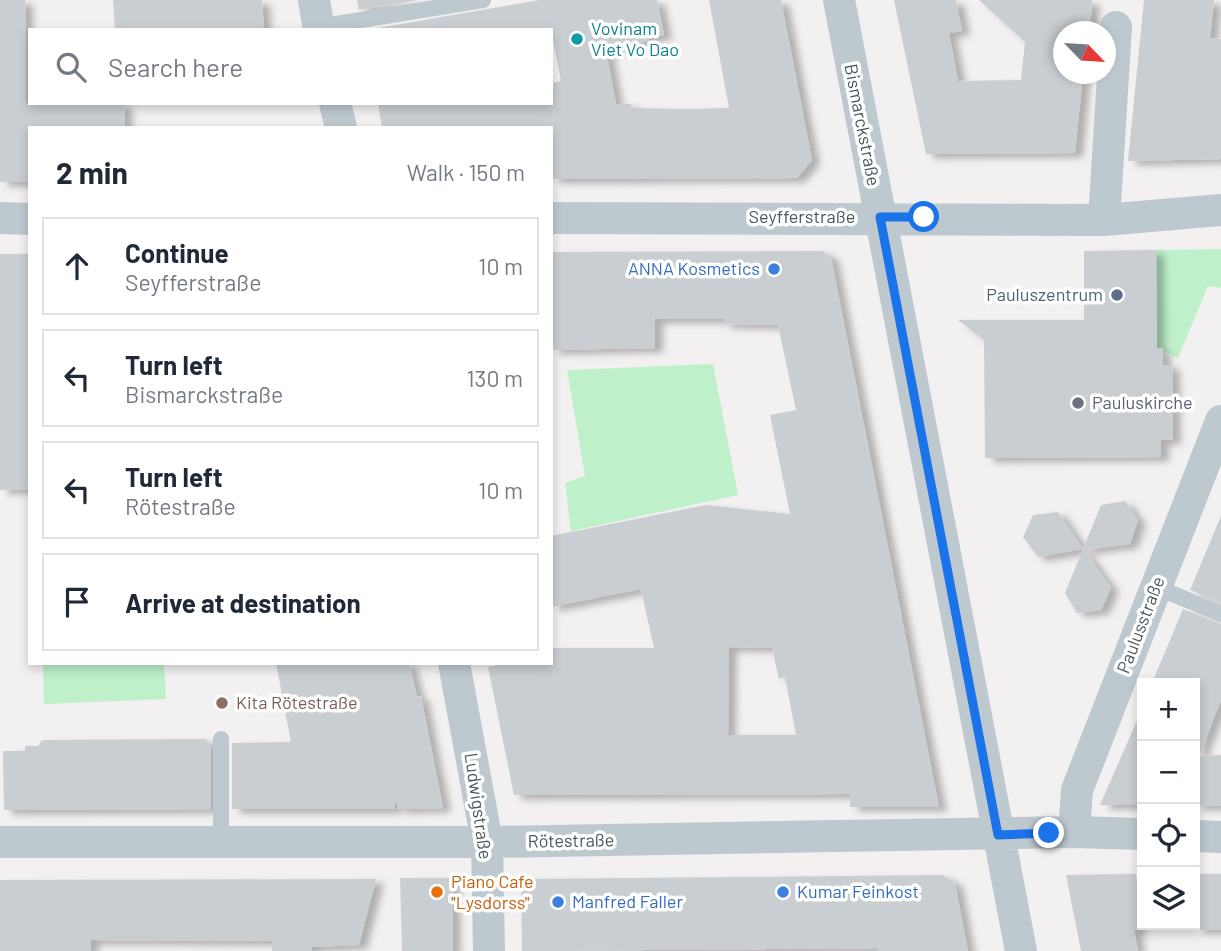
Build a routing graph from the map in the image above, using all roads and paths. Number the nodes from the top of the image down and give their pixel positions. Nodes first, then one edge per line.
1 (483, 0) edge
2 (839, 0) edge
3 (317, 19) edge
4 (1112, 84) edge
5 (335, 105) edge
6 (341, 126) edge
7 (1221, 211) edge
8 (880, 217) junction
9 (0, 218) edge
10 (553, 218) edge
11 (28, 219) edge
12 (1104, 220) junction
13 (1221, 421) edge
14 (1156, 587) junction
15 (1221, 614) edge
16 (454, 665) edge
17 (221, 739) dead end
18 (1074, 832) junction
19 (1137, 834) edge
20 (998, 835) junction
21 (1200, 836) edge
22 (1221, 837) edge
23 (221, 841) junction
24 (0, 842) edge
25 (487, 842) junction
26 (489, 951) edge
27 (1021, 951) edge

1 - 3 lane
2 - 8 street, Bismarckstraße
4 - 12 street
5 - 6 street
7 - 12 street, Seyfferstraße
8 - 10 street, Seyfferstraße
8 - 12 street, Seyfferstraße
8 - 20 street, Bismarckstraße
9 - 11 street
13 - 14 street, Paulusstraße
14 - 15 lane
14 - 18 street, Paulusstraße
16 - 25 street, Ludwigstraße
17 - 23 lane
18 - 19 street, Rötestraße
18 - 20 street, Rötestraße
20 - 25 street, Rötestraße
20 - 27 street, Bismarckstraße
21 - 22 street
23 - 24 street, Rötestraße
23 - 25 street, Rötestraße
25 - 26 street, Ludwigstraße

